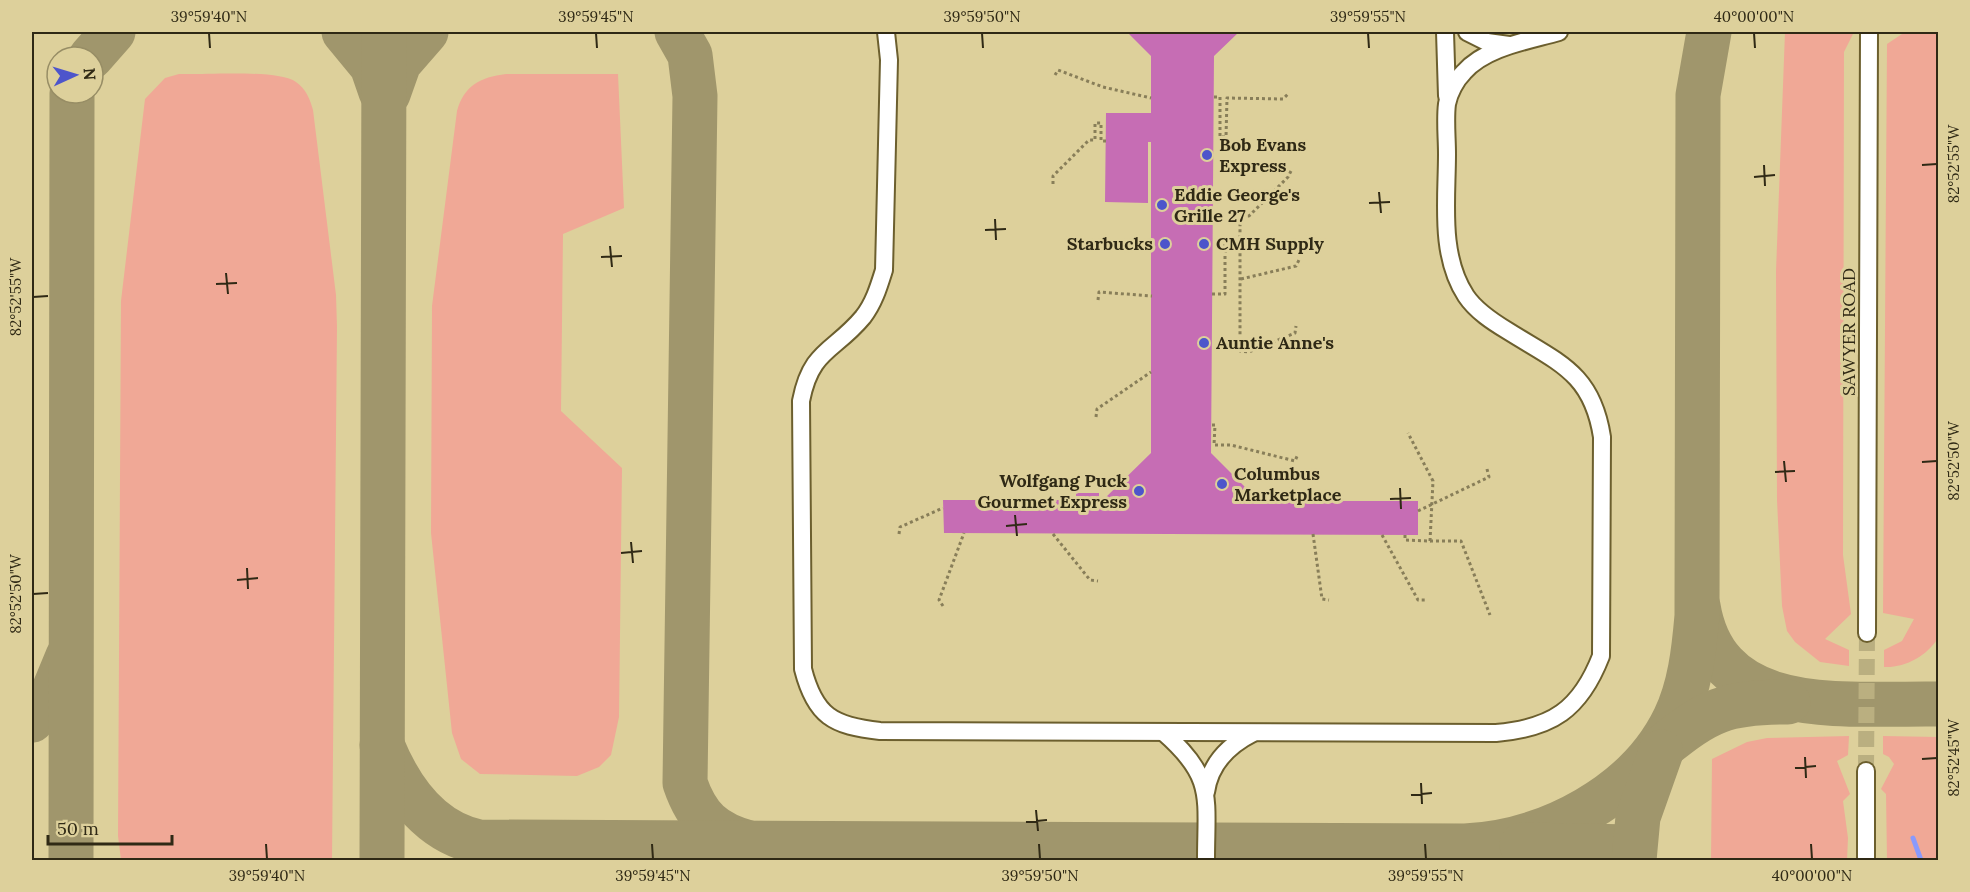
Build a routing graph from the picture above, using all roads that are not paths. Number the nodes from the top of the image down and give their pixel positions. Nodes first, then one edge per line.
1 (886, 32) edge
2 (1445, 32) edge
3 (1467, 32) edge
4 (1559, 32) edge
5 (1869, 32) edge
6 (1519, 44) junction
7 (1447, 103) junction
8 (1867, 633) tunnel mouth
9 (1163, 732) junction
10 (1255, 732) junction
11 (1866, 771) tunnel mouth
12 (1206, 795) junction
13 (1206, 861) edge
14 (1866, 861) edge

1 - 9 street
2 - 7 street
3 - 6 street
4 - 6 street
5 - 8 street, SAWYER ROAD
6 - 7 street
7 - 10 street
9 - 10 street
9 - 12 street
10 - 12 street
11 - 14 street
12 - 13 street

